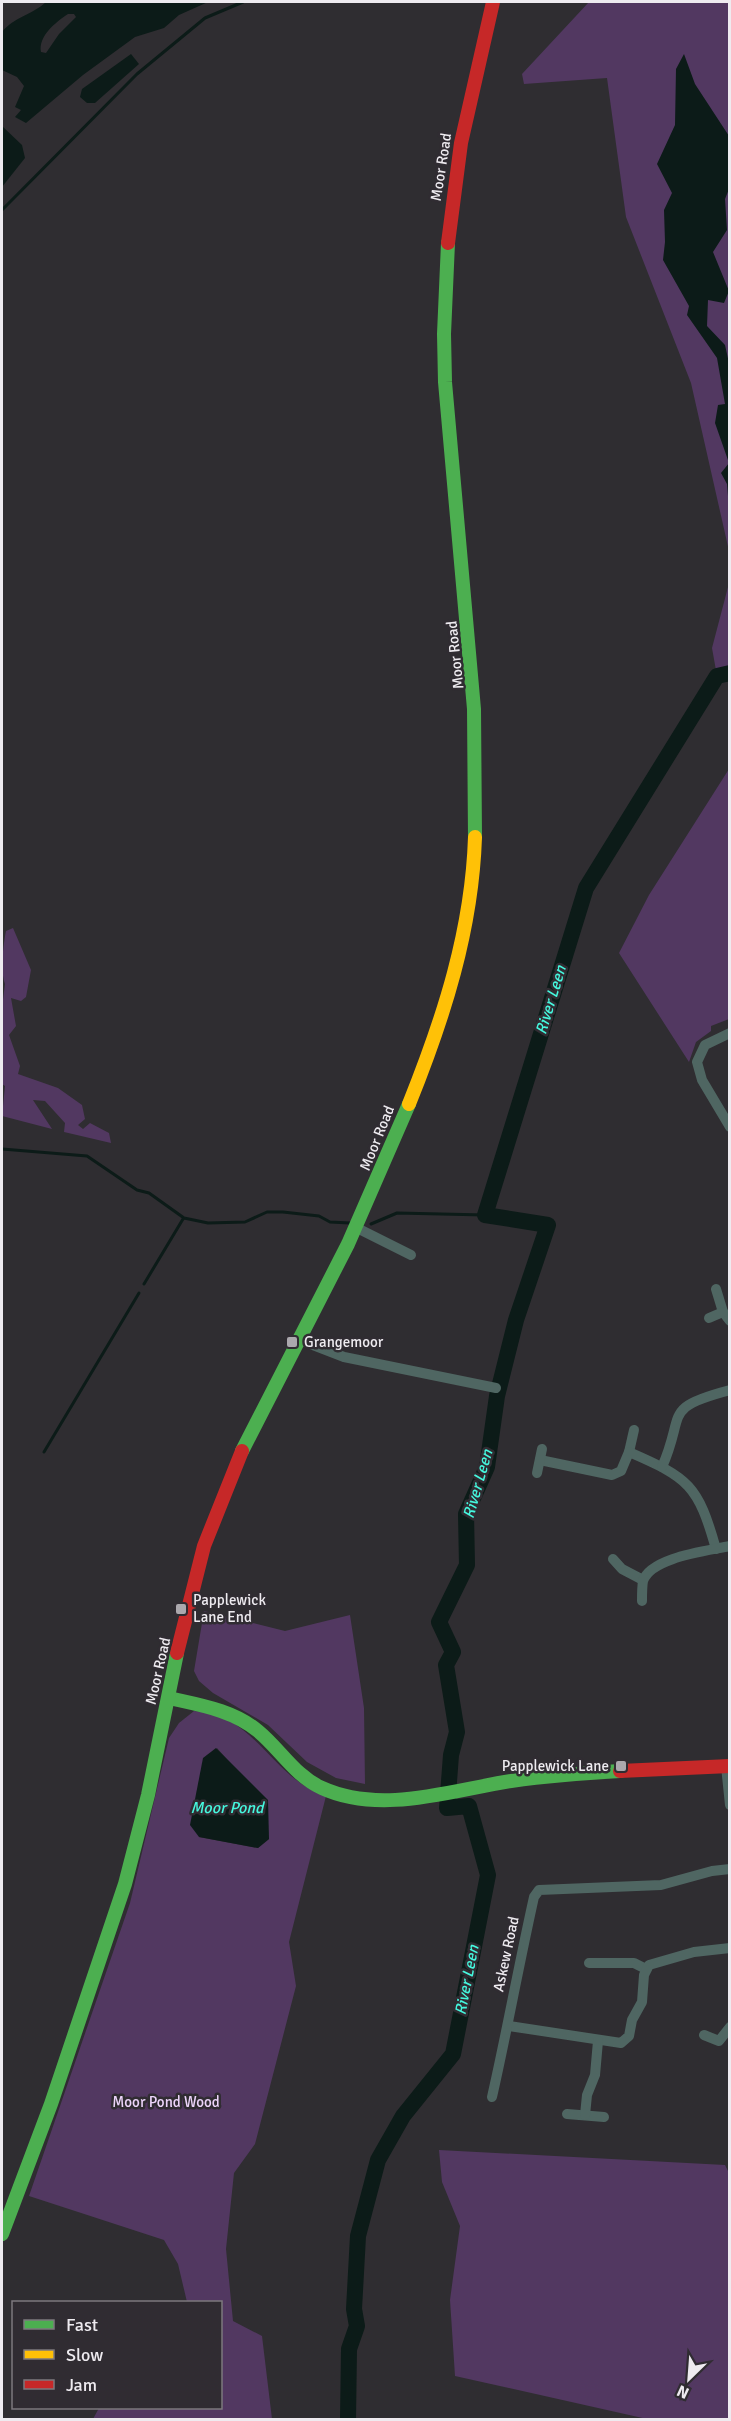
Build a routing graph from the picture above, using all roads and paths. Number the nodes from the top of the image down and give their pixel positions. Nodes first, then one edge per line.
1 (493, 2) edge
2 (729, 1033) edge
3 (729, 1126) edge
4 (357, 1228) junction
5 (411, 1255) dead end
6 (716, 1289) dead end
7 (726, 1316) edge
8 (709, 1318) dead end
9 (300, 1340) junction
10 (496, 1388) dead end
11 (729, 1390) edge
12 (634, 1430) dead end
13 (629, 1452) junction
14 (662, 1467) junction
15 (537, 1473) dead end
16 (729, 1546) edge
17 (716, 1549) junction
18 (614, 1559) dead end
19 (644, 1580) junction
20 (642, 1600) dead end
21 (169, 1698) junction
22 (728, 1766) edge
23 (729, 1805) edge
24 (729, 1869) edge
25 (729, 1948) edge
26 (589, 1963) dead end
27 (646, 1969) junction
28 (509, 2026) junction
29 (729, 2027) edge
30 (704, 2035) dead end
31 (598, 2042) junction
32 (492, 2097) dead end
33 (567, 2114) dead end
34 (585, 2115) junction
35 (604, 2117) dead end
36 (2, 2234) edge

1 - 4 main road, Moor Road
2 - 3 street
4 - 5 street
4 - 9 main road, Moor Road
6 - 7 street
7 - 8 street
9 - 10 street
9 - 21 main road, Moor Road
11 - 14 street
12 - 13 street
13 - 14 street
13 - 15 street
14 - 17 street
16 - 17 street
17 - 19 street
18 - 19 street
19 - 20 street
21 - 22 main road
21 - 36 main road, Moor Road
22 - 23 street
24 - 28 street, Askew Road
25 - 27 street
26 - 27 street
27 - 31 street
28 - 31 street
28 - 32 street, Askew Road
29 - 30 street
31 - 34 street
33 - 34 street
34 - 35 street

